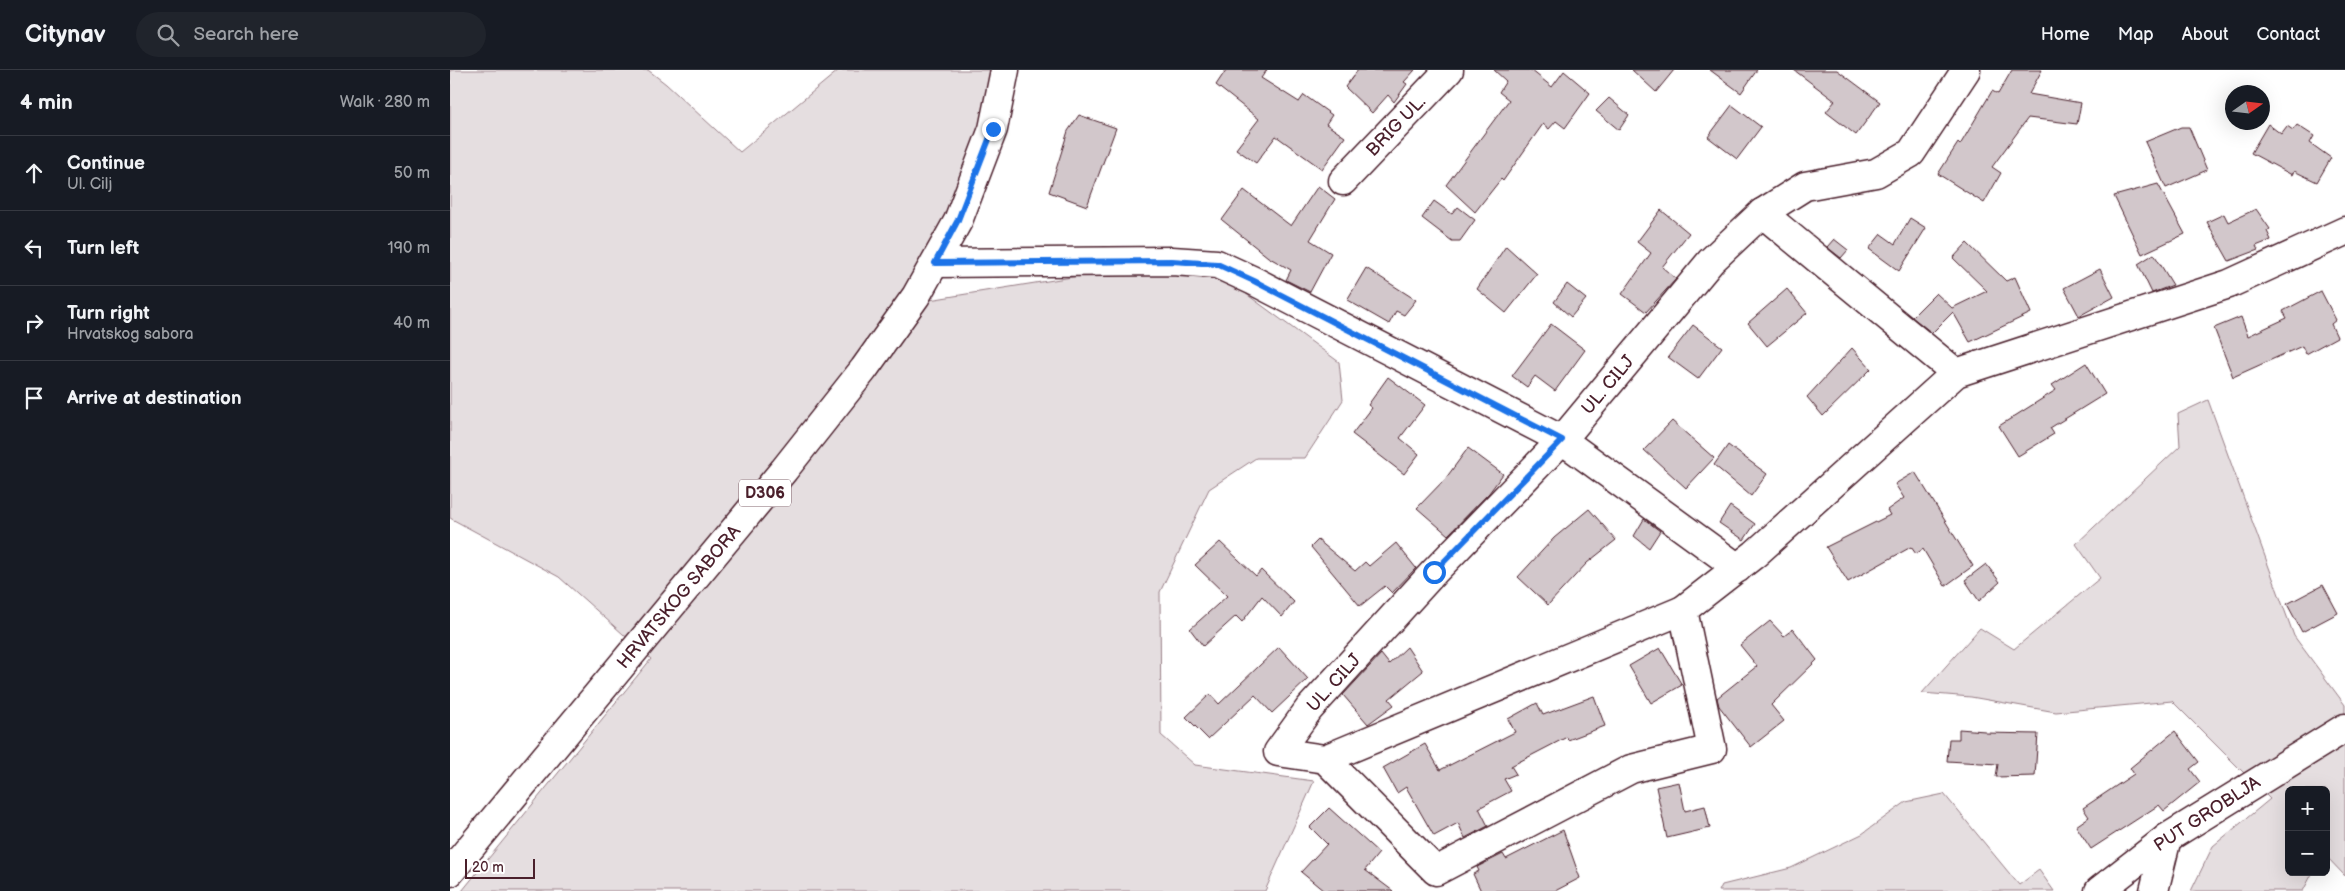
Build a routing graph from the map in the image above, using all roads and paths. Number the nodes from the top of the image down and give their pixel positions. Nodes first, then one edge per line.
1 (1006, 70) edge
2 (1449, 70) edge
3 (1966, 70) edge
4 (1343, 181) dead end
5 (1762, 213) junction
6 (2345, 231) edge
7 (935, 263) junction
8 (1956, 373) junction
9 (1562, 440) junction
10 (1738, 568) junction
11 (1683, 610) junction
12 (2345, 728) edge
13 (1325, 759) junction
14 (2166, 838) junction
15 (450, 872) edge
16 (2099, 891) edge
17 (2154, 891) edge

1 - 7 street, HRVATSKOG SABORA / D306
2 - 4 street, BRIG UL.
3 - 5 street, UL. CILJ
5 - 8 street
5 - 9 street, UL. CILJ
6 - 8 street
7 - 9 street
7 - 15 street, HRVATSKOG SABORA / D306
8 - 10 street
9 - 10 street
9 - 13 street, UL. CILJ
10 - 11 street
11 - 13 street
11 - 13 street
12 - 14 street, PUT GROBLJA
14 - 16 street, PUT GROBLJA
14 - 17 street

